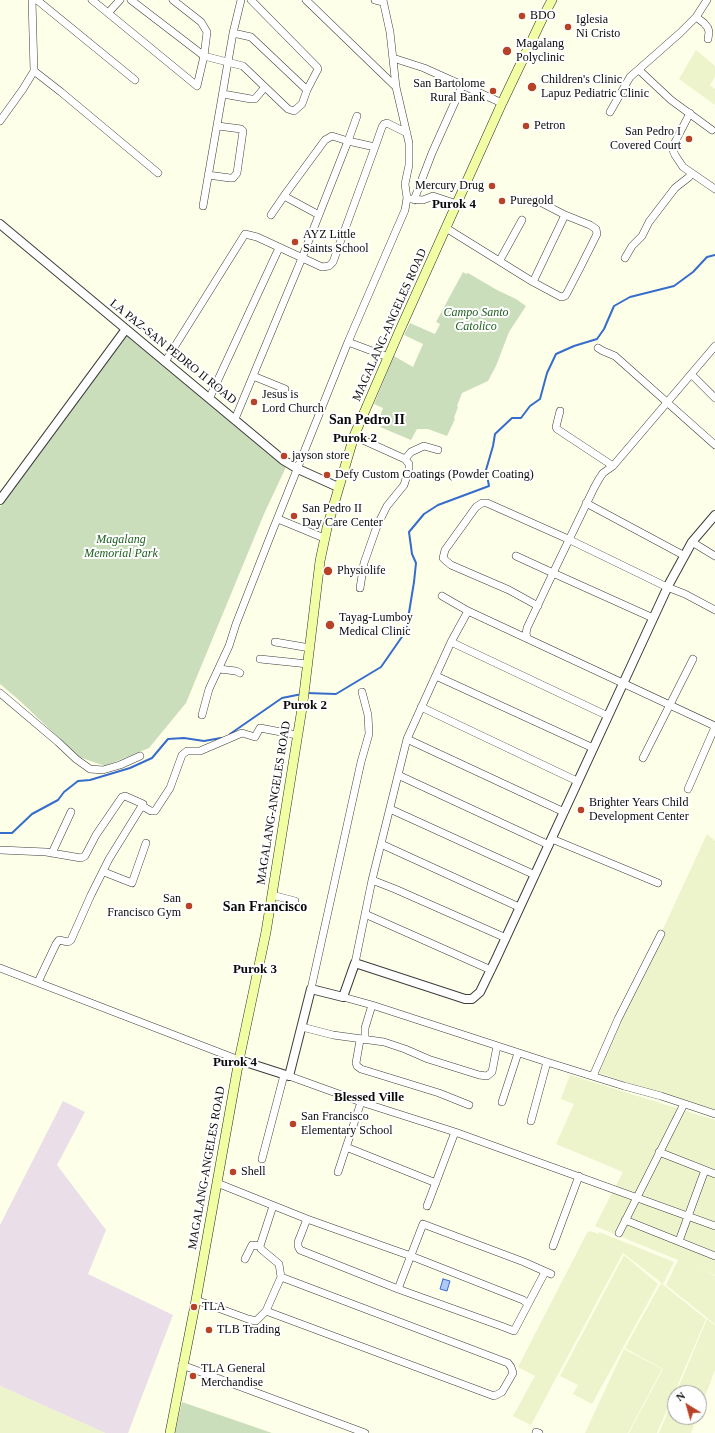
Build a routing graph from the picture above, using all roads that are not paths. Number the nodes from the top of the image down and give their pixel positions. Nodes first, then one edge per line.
1 (32, 0) edge
2 (37, 0) edge
3 (92, 0) edge
4 (120, 0) edge
5 (132, 0) edge
6 (173, 0) edge
7 (241, 0) edge
8 (251, 0) edge
9 (306, 0) edge
10 (375, 0) edge
11 (707, 0) edge
12 (383, 1) edge
13 (549, 1) edge
14 (108, 13) junction
15 (696, 17) junction
16 (233, 33) junction
17 (708, 39) dead end
18 (204, 56) junction
19 (393, 58) junction
20 (229, 62) junction
21 (639, 70) junction
22 (34, 71) junction
23 (135, 80) dead end
24 (463, 84) junction
25 (265, 87) junction
26 (396, 87) junction
27 (307, 90) junction
28 (223, 94) junction
29 (502, 103) junction
30 (610, 112) dead end
31 (690, 113) junction
32 (357, 116) dead end
33 (0, 121) edge
34 (218, 126) junction
35 (712, 130) dead end
36 (407, 133) junction
37 (348, 141) junction
38 (375, 147) junction
39 (158, 173) dead end
40 (691, 173) junction
41 (208, 176) junction
42 (715, 189) edge
43 (284, 196) junction
44 (410, 199) junction
45 (540, 202) dead end
46 (457, 204) junction
47 (203, 206) dead end
48 (319, 214) junction
49 (271, 215) dead end
50 (565, 215) junction
51 (522, 220) dead end
52 (0, 224) edge
53 (446, 228) junction
54 (279, 248) junction
55 (302, 258) junction
56 (625, 258) dead end
57 (500, 260) junction
58 (533, 282) junction
59 (126, 329) junction
60 (348, 342) junction
61 (598, 348) dead end
62 (714, 349) edge
63 (388, 357) junction
64 (166, 362) junction
65 (692, 375) junction
66 (253, 376) junction
67 (285, 389) dead end
68 (210, 397) junction
69 (715, 398) edge
70 (667, 403) junction
71 (560, 411) dead end
72 (235, 419) junction
73 (354, 436) junction
74 (715, 444) edge
75 (438, 450) dead end
76 (405, 459) junction
77 (613, 466) junction
78 (298, 469) junction
79 (338, 487) junction
80 (0, 500) edge
81 (586, 503) junction
82 (715, 515) edge
83 (278, 519) junction
84 (324, 538) junction
85 (568, 539) junction
86 (692, 542) junction
87 (683, 555) junction
88 (516, 556) dead end
89 (715, 556) edge
90 (553, 573) junction
91 (667, 587) junction
92 (360, 588) dead end
93 (442, 596) dead end
94 (538, 606) junction
95 (715, 610) edge
96 (468, 611) junction
97 (653, 618) junction
98 (528, 639) junction
99 (275, 642) dead end
100 (451, 642) junction
101 (310, 648) junction
102 (260, 659) dead end
103 (692, 659) dead end
104 (308, 664) junction
105 (219, 669) junction
106 (240, 673) dead end
107 (436, 676) junction
108 (623, 683) junction
109 (362, 692) dead end
110 (0, 693) edge
111 (670, 705) junction
112 (421, 707) junction
113 (202, 715) dead end
114 (608, 716) junction
115 (715, 727) edge
116 (297, 735) junction
117 (407, 739) junction
118 (593, 748) junction
119 (140, 756) dead end
120 (643, 758) dead end
121 (398, 775) junction
122 (578, 780) junction
123 (688, 789) dead end
124 (142, 806) junction
125 (390, 809) junction
126 (71, 812) dead end
127 (564, 812) junction
128 (550, 842) junction
129 (146, 843) dead end
130 (381, 844) junction
131 (0, 850) edge
132 (52, 853) junction
133 (104, 872) junction
134 (535, 875) junction
135 (372, 880) junction
136 (658, 883) dead end
137 (272, 895) junction
138 (295, 901) dead end
139 (519, 908) junction
140 (365, 914) junction
141 (660, 934) dead end
142 (506, 938) junction
143 (354, 963) junction
144 (0, 968) edge
145 (491, 970) junction
146 (38, 982) junction
147 (311, 989) junction
148 (343, 997) junction
149 (372, 1005) junction
150 (302, 1027) junction
151 (362, 1040) junction
152 (497, 1046) junction
153 (518, 1052) junction
154 (239, 1060) junction
155 (547, 1062) junction
156 (287, 1076) junction
157 (593, 1076) junction
158 (360, 1102) junction
159 (502, 1102) dead end
160 (684, 1104) junction
161 (468, 1105) dead end
162 (715, 1114) edge
163 (531, 1121) dead end
164 (455, 1132) junction
165 (346, 1147) junction
166 (659, 1152) junction
167 (262, 1159) dead end
168 (705, 1170) junction
169 (338, 1172) dead end
170 (715, 1174) edge
171 (579, 1176) junction
172 (217, 1183) junction
173 (436, 1183) junction
174 (636, 1197) junction
175 (273, 1206) junction
176 (428, 1206) dead end
177 (688, 1216) junction
178 (307, 1219) junction
179 (625, 1220) junction
180 (715, 1226) edge
181 (619, 1233) dead end
182 (679, 1241) junction
183 (260, 1246) junction
184 (553, 1246) dead end
185 (411, 1256) junction
186 (715, 1256) edge
187 (245, 1259) dead end
188 (282, 1277) junction
189 (398, 1289) junction
190 (196, 1300) junction
191 (528, 1304) junction
192 (266, 1311) junction
193 (182, 1365) junction
194 (170, 1433) edge
195 (366, 1433) edge

1 - 22 street
2 - 23 street
3 - 14 street
4 - 14 street
5 - 18 street
6 - 18 street
7 - 16 street
8 - 27 street
9 - 26 street
10 - 12 street
11 - 15 street
12 - 19 street
13 - 29 main road, MAGALANG-ANGELES ROAD
14 - 18 street
15 - 17 street
15 - 21 street
16 - 20 street
16 - 27 street
18 - 20 street
19 - 24 street
19 - 26 street
20 - 25 street
20 - 28 street
21 - 30 street
21 - 31 street
22 - 33 street
22 - 39 street
24 - 29 street
24 - 44 street
25 - 27 street
25 - 28 street
26 - 36 street
28 - 34 street
29 - 46 main road, MAGALANG-ANGELES ROAD
31 - 35 street
31 - 40 street
32 - 37 street
34 - 41 street
34 - 41 street
36 - 38 street
36 - 44 street
37 - 38 street
37 - 43 street
37 - 48 street
38 - 55 street
40 - 42 street
40 - 56 street
41 - 47 street
43 - 48 street
43 - 49 street
44 - 46 street
44 - 60 street
45 - 50 street
46 - 53 main road, MAGALANG-ANGELES ROAD
48 - 55 street
50 - 58 street
50 - 58 street
51 - 57 street
52 - 59 street, LA PAZ-SAN PEDRO II ROAD
53 - 57 street
53 - 63 main road, MAGALANG-ANGELES ROAD
54 - 55 street
54 - 64 street
54 - 68 street
55 - 66 street
57 - 58 street
59 - 64 street, LA PAZ-SAN PEDRO II ROAD
59 - 80 street
60 - 63 street
60 - 78 street
61 - 70 street
62 - 65 street
63 - 73 main road, MAGALANG-ANGELES ROAD
64 - 68 street, LA PAZ-SAN PEDRO II ROAD
65 - 69 street
65 - 70 street
66 - 67 street
66 - 72 street
68 - 72 street, LA PAZ-SAN PEDRO II ROAD
70 - 74 street
70 - 77 street
71 - 77 street
72 - 78 street, LA PAZ-SAN PEDRO II ROAD
73 - 76 street
73 - 79 main road, MAGALANG-ANGELES ROAD
75 - 76 street
76 - 92 street
77 - 81 street
78 - 79 street, LA PAZ-SAN PEDRO II ROAD
78 - 83 street
79 - 84 main road, MAGALANG-ANGELES ROAD
81 - 85 street
81 - 87 street
82 - 86 street
83 - 84 street
83 - 105 street
84 - 101 main road, MAGALANG-ANGELES ROAD
85 - 90 street
85 - 91 street
85 - 94 street
86 - 87 street
86 - 89 street
87 - 91 street
88 - 90 street
90 - 94 street
90 - 97 street
91 - 95 street
91 - 97 street
93 - 96 street
94 - 98 street
96 - 98 street
96 - 100 street
97 - 108 street
98 - 108 street
99 - 101 street
100 - 107 street
100 - 114 street
101 - 104 main road, MAGALANG-ANGELES ROAD
102 - 104 street
103 - 111 street
104 - 116 main road, MAGALANG-ANGELES ROAD
105 - 106 street
105 - 113 street
107 - 112 street
107 - 118 street
108 - 111 street
108 - 114 street
109 - 147 street
110 - 119 street
111 - 115 street
111 - 120 street
112 - 117 street
112 - 122 street
114 - 118 street
115 - 123 street
116 - 124 street
116 - 137 main road, MAGALANG-ANGELES ROAD
117 - 121 street
117 - 127 street
118 - 122 street
121 - 125 street
121 - 128 street
122 - 127 street
124 - 132 street
124 - 133 street
125 - 130 street
125 - 134 street
126 - 132 street
127 - 128 street
128 - 134 street
128 - 136 street
129 - 133 street
130 - 135 street
130 - 139 street
131 - 132 street
133 - 146 street
134 - 139 street
135 - 140 street
135 - 142 street
137 - 138 street
137 - 154 main road, MAGALANG-ANGELES ROAD
139 - 142 street
140 - 143 street
140 - 145 street
141 - 157 street
142 - 145 street
143 - 145 street
143 - 148 street
144 - 146 street
146 - 154 street
147 - 148 street
147 - 150 street
148 - 149 street
149 - 151 street
149 - 152 street
150 - 151 street
150 - 156 street
151 - 152 street
151 - 161 street
152 - 153 street
153 - 155 street
153 - 159 street
154 - 156 street
154 - 172 main road, MAGALANG-ANGELES ROAD
155 - 157 street
155 - 163 street
156 - 158 street
156 - 167 street
157 - 160 street
158 - 164 street
158 - 165 street
160 - 162 street
160 - 166 street
164 - 171 street
164 - 173 street
165 - 169 street
165 - 173 street
166 - 168 street
166 - 174 street
168 - 170 street
168 - 177 street
171 - 174 street
171 - 184 street
172 - 175 street
172 - 190 main road, MAGALANG-ANGELES ROAD
173 - 176 street
174 - 177 street
174 - 179 street
175 - 178 street
175 - 183 street
177 - 180 street
177 - 182 street
178 - 185 street
178 - 189 street
179 - 181 street
179 - 182 street
182 - 186 street
183 - 187 street
183 - 188 street
185 - 189 street
185 - 191 street
185 - 191 street
188 - 192 street
188 - 192 street
189 - 191 street
190 - 192 street
190 - 193 main road, MAGALANG-ANGELES ROAD
193 - 194 main road, MAGALANG-ANGELES ROAD
193 - 195 street

